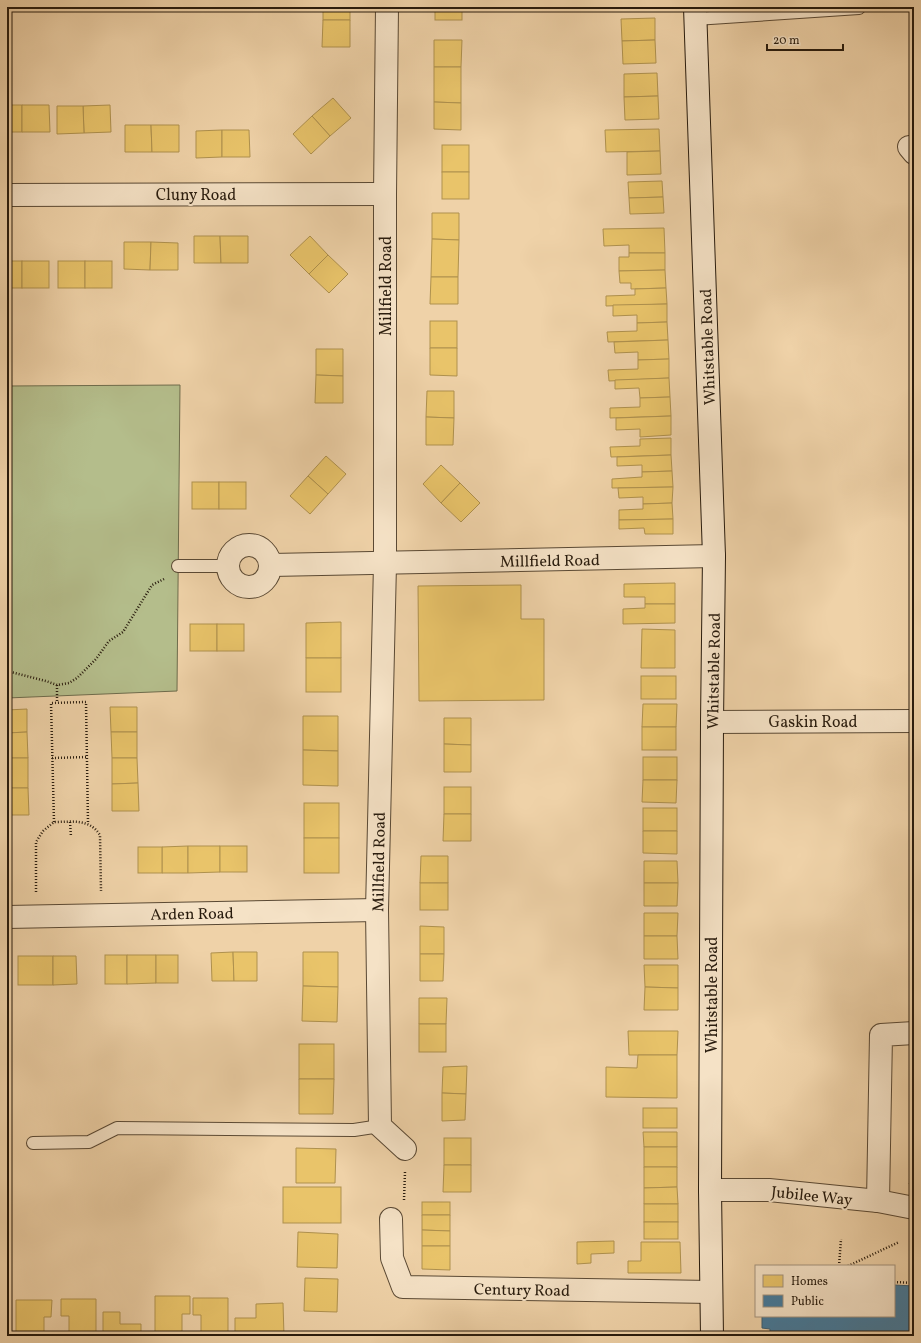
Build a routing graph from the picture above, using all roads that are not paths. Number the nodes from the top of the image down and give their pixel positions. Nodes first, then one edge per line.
1 (387, 7) edge
2 (859, 8) edge
3 (695, 13) edge
4 (385, 194) junction
5 (7, 195) edge
6 (714, 556) junction
7 (385, 564) junction
8 (271, 565) junction
9 (181, 566) road end
10 (228, 566) junction
11 (914, 721) edge
12 (712, 722) junction
13 (377, 910) junction
14 (7, 917) edge
15 (914, 1033) edge
16 (380, 1126) junction
17 (33, 1143) dead end
18 (405, 1149) road end
19 (710, 1190) junction
20 (878, 1201) junction
21 (914, 1208) edge
22 (391, 1220) road end
23 (711, 1292) junction
24 (712, 1336) edge

1 - 4 street, Millfield Road
2 - 3 lane
3 - 6 street, Whitstable Road
4 - 5 street, Cluny Road
4 - 7 street, Millfield Road
6 - 7 street, Millfield Road
6 - 12 street, Whitstable Road
7 - 8 street
7 - 13 street, Millfield Road
8 - 10 street
8 - 10 street
9 - 10 lane
11 - 12 street, Gaskin Road
12 - 19 street, Whitstable Road
13 - 14 street, Arden Road
13 - 16 street, Millfield Road
15 - 20 street
16 - 17 lane
16 - 18 street
19 - 20 street, Jubilee Way
19 - 23 street, Whitstable Road
20 - 21 street, Jubilee Way
22 - 23 street, Century Road
23 - 24 street, Whitstable Road

